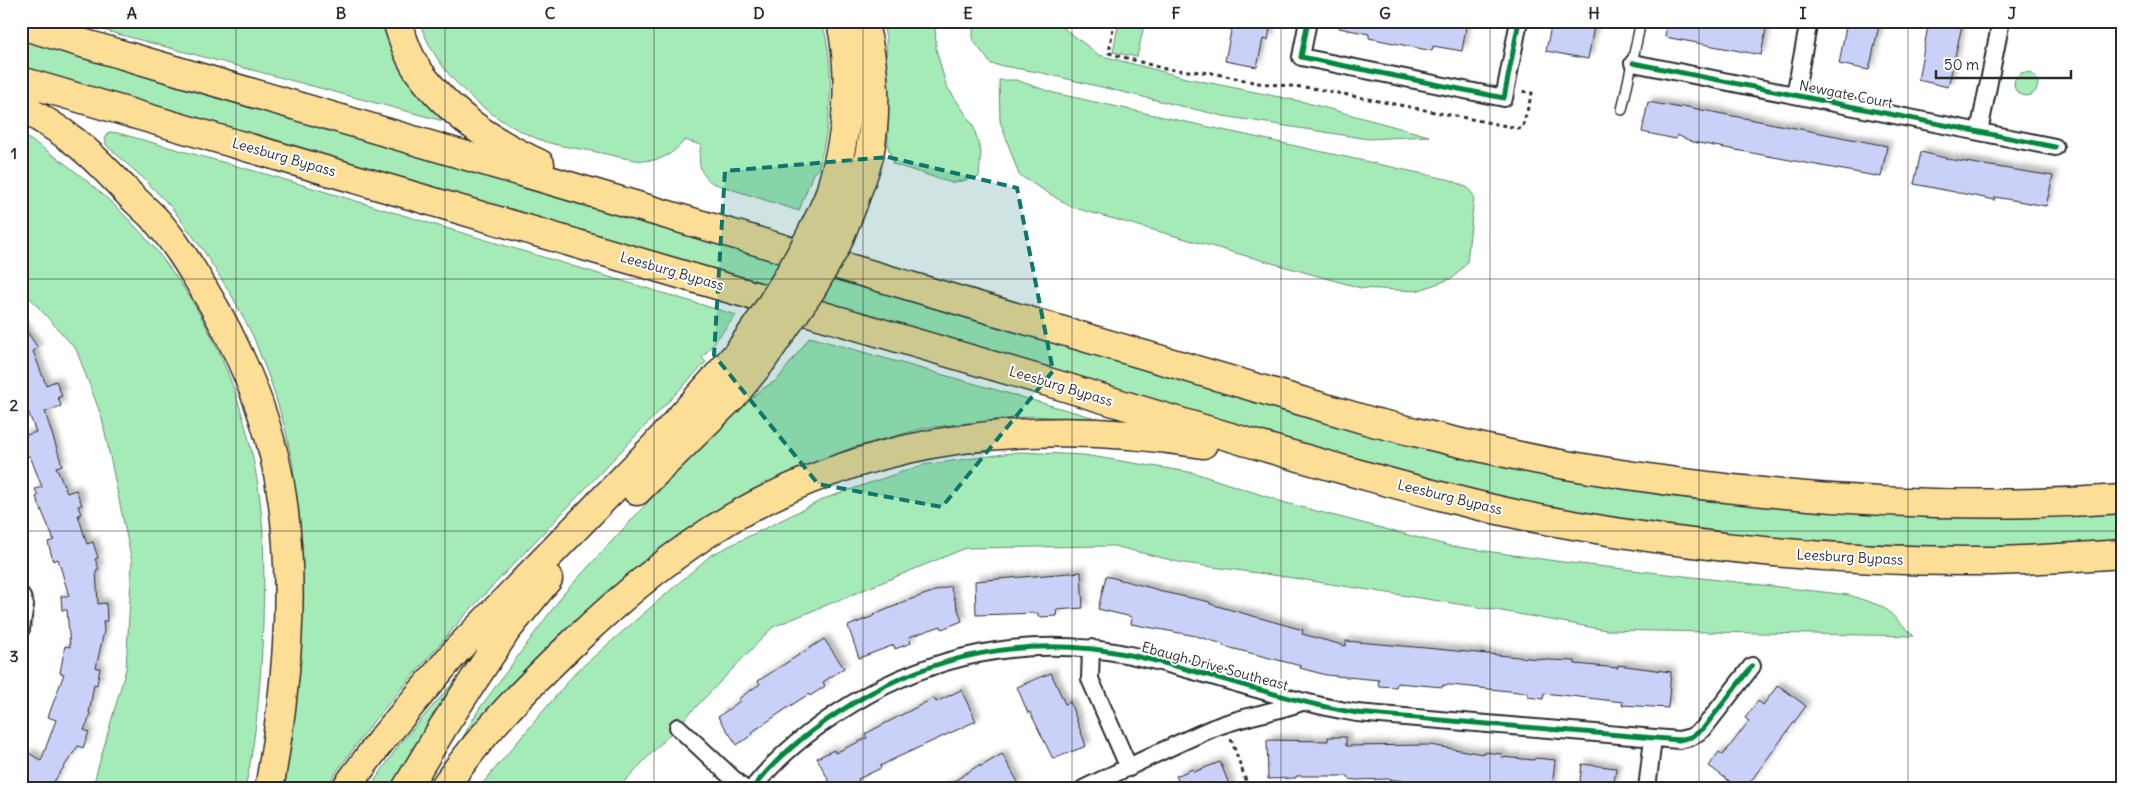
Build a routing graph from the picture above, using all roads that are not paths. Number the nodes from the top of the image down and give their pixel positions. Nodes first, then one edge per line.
1 (397, 21) edge
2 (841, 21) edge
3 (863, 21) edge
4 (1308, 21) edge
5 (1519, 21) edge
6 (1641, 21) edge
7 (1809, 21) edge
8 (2001, 21) edge
9 (21, 25) edge
10 (1633, 63) junction
11 (21, 81) edge
12 (1794, 95) junction
13 (21, 106) edge
14 (1622, 110) dead end
15 (1979, 132) junction
16 (2055, 147) dead end
17 (841, 200) junction
18 (703, 225) junction
19 (749, 358) junction
20 (1322, 464) junction
21 (2123, 499) edge
22 (2123, 554) edge
23 (21, 595) edge
24 (21, 629) edge
25 (1091, 648) junction
26 (1752, 666) dead end
27 (1302, 702) junction
28 (678, 727) dead end
29 (1652, 738) junction
30 (1129, 768) junction
31 (269, 789) edge
32 (346, 789) edge
33 (406, 789) edge
34 (443, 789) edge
35 (744, 789) edge
36 (752, 789) edge
37 (1083, 789) edge
38 (1647, 789) edge

1 - 18 highway
2 - 17 highway
3 - 17 highway
4 - 5 street
6 - 10 lane
7 - 12 street
8 - 15 street
9 - 18 highway
10 - 12 street, Newgate Court
10 - 14 lane
11 - 20 highway, Leesburg Bypass
12 - 15 street, Newgate Court
13 - 31 highway
15 - 16 street, Newgate Court
17 - 19 highway, bridge
18 - 21 highway
19 - 32 highway
19 - 33 highway
20 - 22 highway, Leesburg Bypass
20 - 34 highway
23 - 24 street
25 - 27 street, Ebaugh Drive Southeast
25 - 30 street
25 - 36 street, Ebaugh Drive Southeast
26 - 29 street, Ebaugh Drive Southeast
27 - 29 street, Ebaugh Drive Southeast
27 - 30 street
28 - 35 street
29 - 38 street
30 - 37 street

